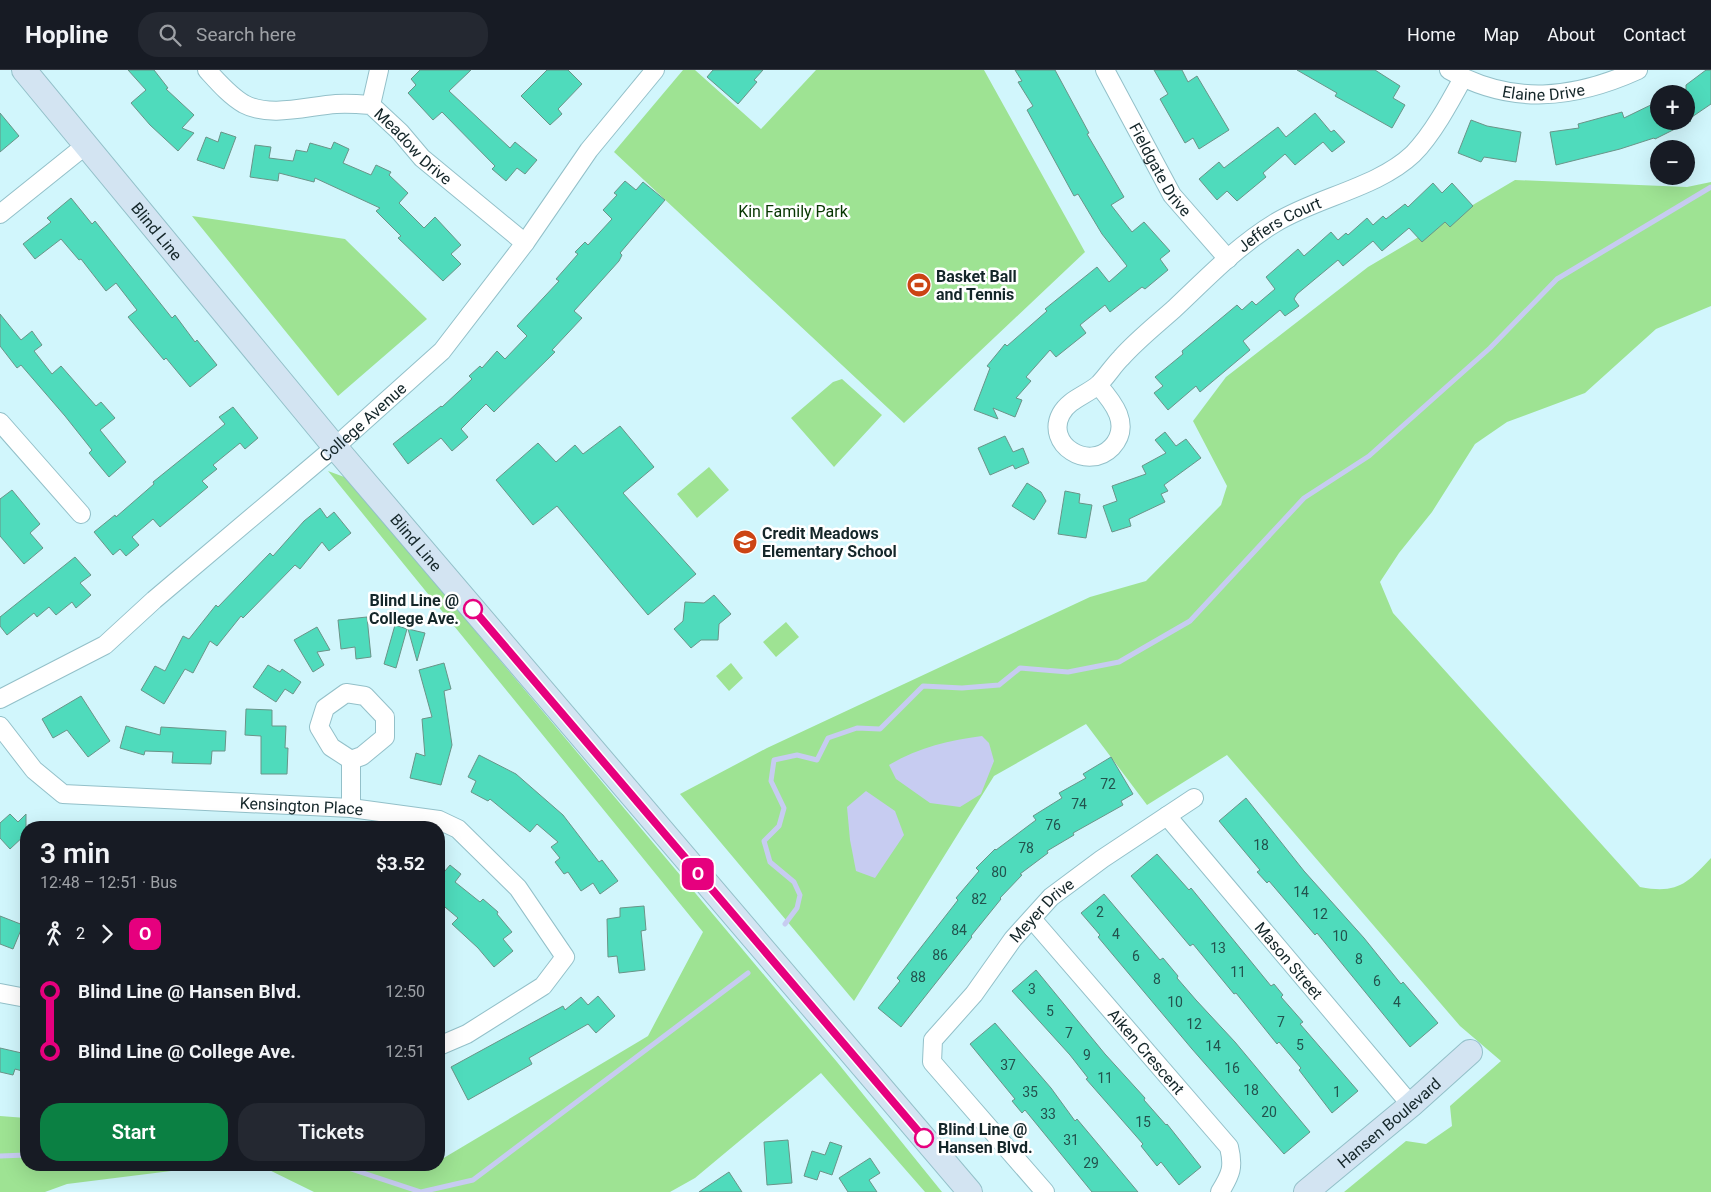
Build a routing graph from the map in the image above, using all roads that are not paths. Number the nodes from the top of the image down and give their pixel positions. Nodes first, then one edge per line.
1 (24, 70) edge
2 (207, 70) edge
3 (380, 70) edge
4 (655, 70) edge
5 (1106, 70) edge
6 (1638, 70) edge
7 (1456, 74) edge
8 (371, 105) junction
9 (86, 144) junction
10 (0, 214) edge
11 (525, 243) junction
12 (1228, 259) junction
13 (1098, 385) dead end
14 (0, 422) edge
15 (335, 447) junction
16 (81, 514) dead end
17 (0, 699) edge
18 (0, 726) edge
19 (351, 760) dead end
20 (1194, 798) dead end
21 (351, 808) junction
22 (1167, 816) junction
23 (441, 821) edge
24 (445, 823) edge
25 (1032, 919) junction
26 (0, 993) edge
27 (20, 997) edge
28 (445, 1043) edge
29 (1470, 1052) dead end
30 (1411, 1104) junction
31 (970, 1192) edge
32 (1045, 1192) edge
33 (1220, 1192) edge
34 (1306, 1192) edge

1 - 9 street, Blind Line
2 - 8 street, Meadow Drive
3 - 8 street
4 - 11 street, College Avenue
5 - 12 street, Fieldgate Drive
6 - 7 street, Elaine Drive
7 - 12 street, Jeffers Court
8 - 11 street, Meadow Drive
9 - 10 street
9 - 15 street, Blind Line
11 - 15 street, College Avenue
12 - 13 street, Jeffers Court
14 - 16 street
15 - 17 street, College Avenue
15 - 31 street, Blind Line
18 - 21 street, Kensington Place
19 - 21 street
20 - 22 street, Meyer Drive
21 - 23 street, Kensington Place
22 - 25 street, Meyer Drive
22 - 30 street, Mason Street
24 - 28 street, Kensington Place
25 - 32 street, Meyer Drive
25 - 33 street, Aiken Crescent
26 - 27 street
29 - 30 street, Hansen Boulevard
30 - 34 street, Hansen Boulevard

